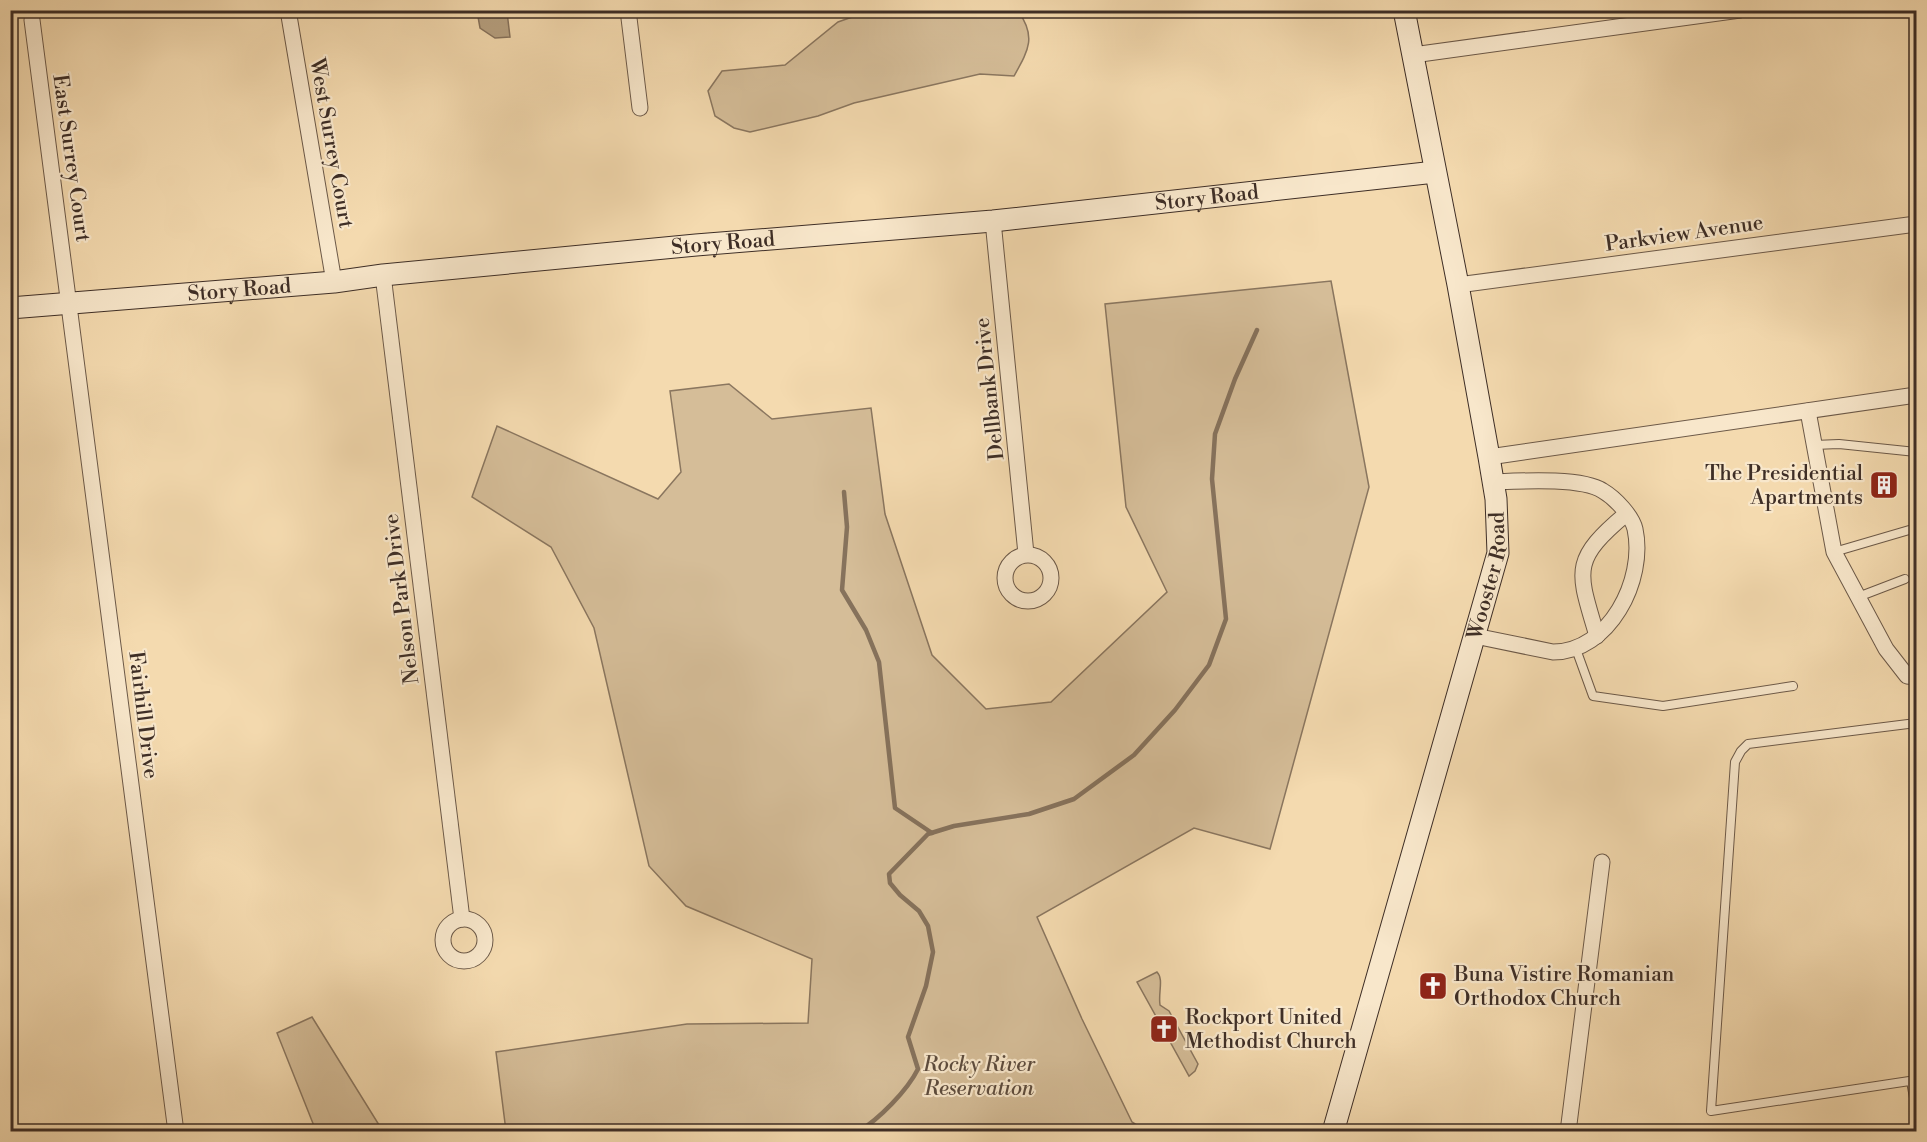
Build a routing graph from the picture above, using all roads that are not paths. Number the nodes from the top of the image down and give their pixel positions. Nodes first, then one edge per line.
1 (288, 10) edge
2 (628, 10) edge
3 (1404, 10) edge
4 (1740, 10) edge
5 (32, 20) dead end
6 (1413, 56) junction
7 (640, 108) dead end
8 (1435, 172) junction
9 (993, 220) junction
10 (1917, 224) edge
11 (383, 275) junction
12 (334, 282) junction
13 (1458, 285) junction
14 (70, 303) junction
15 (10, 308) edge
16 (1917, 395) edge
17 (1808, 411) junction
18 (1814, 445) junction
19 (1917, 452) edge
20 (1489, 457) junction
21 (1493, 482) junction
22 (1626, 514) junction
23 (1917, 528) edge
24 (1834, 552) junction
25 (1026, 554) dead end
26 (1905, 579) dead end
27 (1858, 597) junction
28 (1475, 636) junction
29 (1597, 636) junction
30 (1576, 649) junction
31 (1917, 677) edge
32 (1793, 686) dead end
33 (1917, 723) edge
34 (1602, 862) dead end
35 (462, 919) dead end
36 (1914, 1081) edge
37 (1917, 1109) edge
38 (176, 1131) edge
39 (1333, 1131) edge
40 (1568, 1131) edge

1 - 12 street, West Surrey Court
2 - 7 street
3 - 6 street, Wooster Road
4 - 6 street
5 - 14 street, East Surrey Court
6 - 8 street, Wooster Road
8 - 9 street, Story Road
8 - 13 street, Wooster Road
9 - 11 street, Story Road
9 - 25 street, Dellbank Drive
10 - 13 street, Parkview Avenue
11 - 12 street, Story Road
11 - 35 street, Nelson Park Drive
12 - 14 street, Story Road
13 - 20 street, Wooster Road
14 - 15 street, Story Road
14 - 38 street, Fairhill Drive
16 - 17 street
17 - 18 street
17 - 20 street
18 - 19 lane
18 - 24 street
20 - 21 street, Wooster Road
21 - 22 street
21 - 28 street, Wooster Road
22 - 29 street
22 - 29 street
23 - 24 lane
24 - 27 street
26 - 27 lane
27 - 31 street
28 - 30 street
28 - 39 street, Wooster Road
29 - 30 street
30 - 32 lane
33 - 36 lane
34 - 40 street
36 - 37 lane

